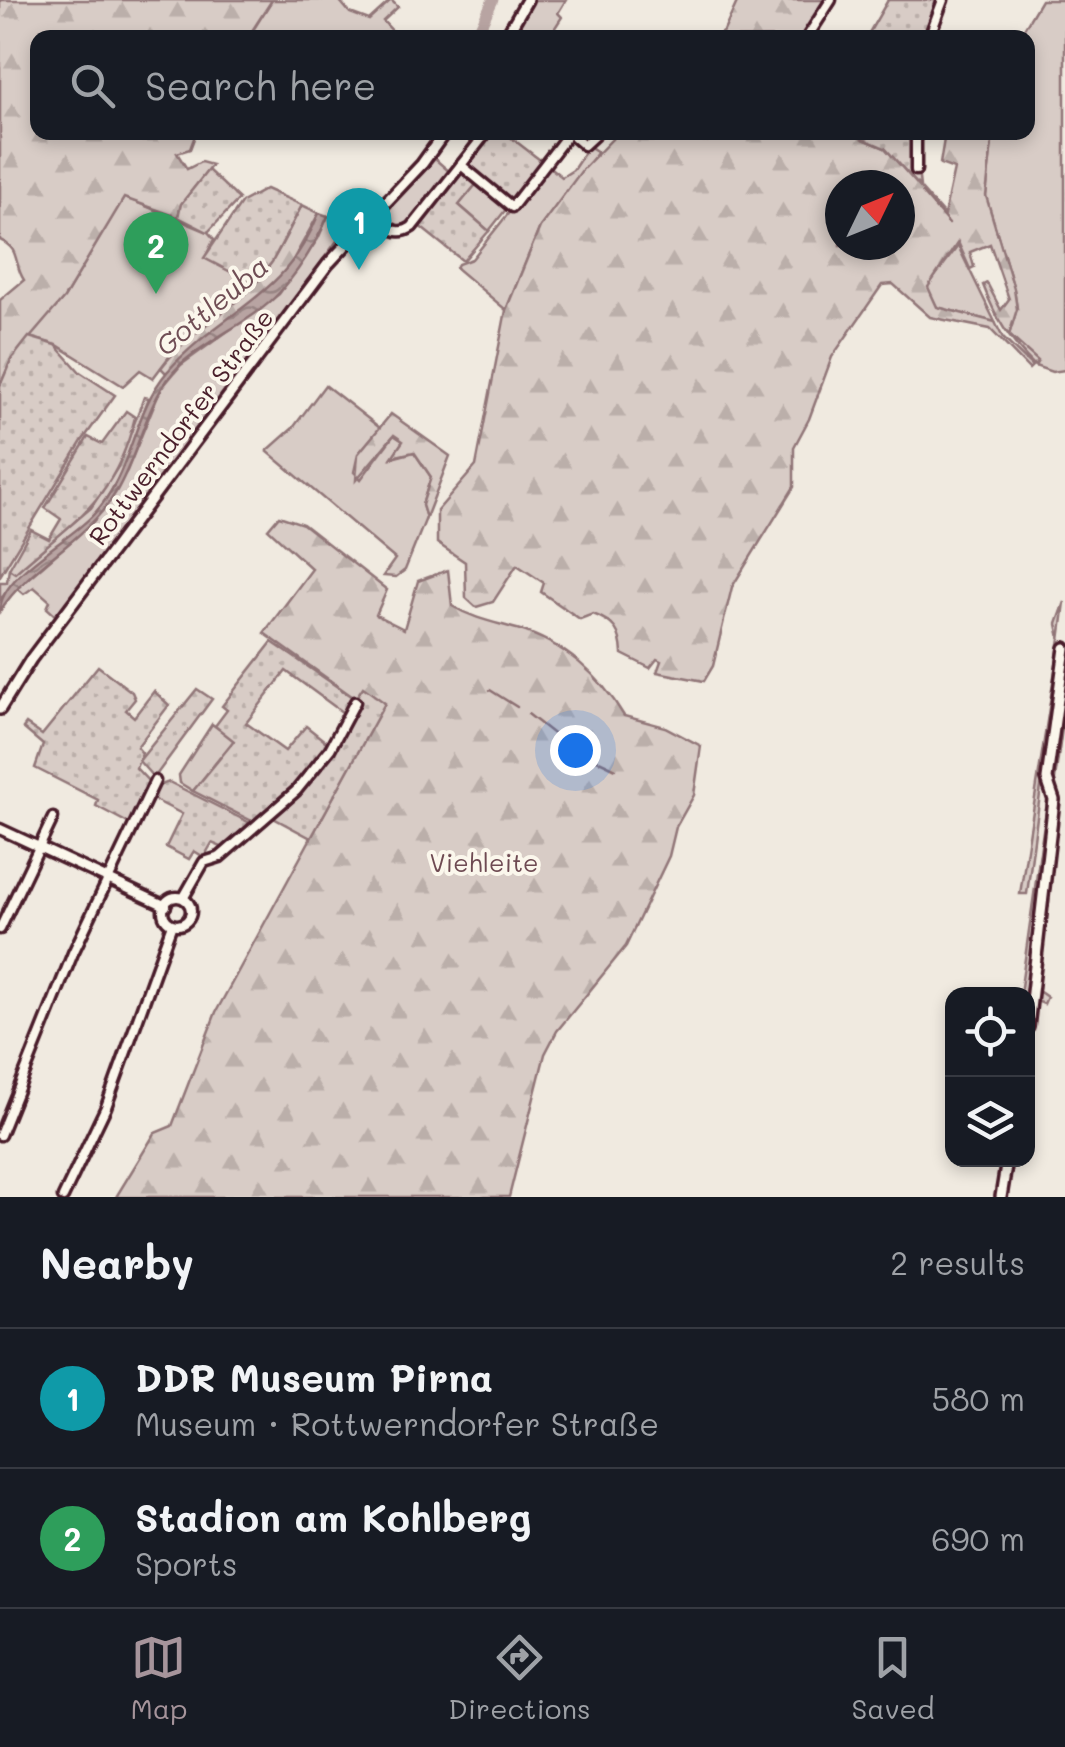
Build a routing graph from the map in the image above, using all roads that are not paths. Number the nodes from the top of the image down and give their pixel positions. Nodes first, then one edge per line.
1 (528, 0) edge
2 (830, 0) edge
3 (943, 0) edge
4 (510, 30) edge
5 (812, 30) edge
6 (932, 30) edge
7 (438, 140) edge
8 (481, 140) edge
9 (564, 140) edge
10 (916, 140) edge
11 (461, 165) junction
12 (916, 170) dead end
13 (374, 215) junction
14 (1065, 648) edge
15 (355, 702) dead end
16 (0, 708) edge
17 (156, 781) dead end
18 (53, 818) dead end
19 (0, 829) edge
20 (40, 847) junction
21 (106, 879) junction
22 (184, 897) junction
23 (166, 906) junction
24 (172, 926) junction
25 (0, 928) edge
26 (1033, 987) edge
27 (0, 1135) edge
28 (1006, 1167) edge
29 (63, 1197) edge
30 (1001, 1197) edge

1 - 4 main road
2 - 5 street
3 - 6 street
7 - 13 main road, Rottwerndorfer Straße
8 - 11 street
9 - 11 street
10 - 12 street
11 - 13 street
13 - 16 main road, Rottwerndorfer Straße
14 - 26 main road
15 - 22 street
17 - 21 street
18 - 20 street
19 - 20 street
20 - 21 street
20 - 25 street
21 - 23 street
21 - 27 street
22 - 23 street
22 - 24 street
23 - 24 street
24 - 29 street
28 - 30 main road

